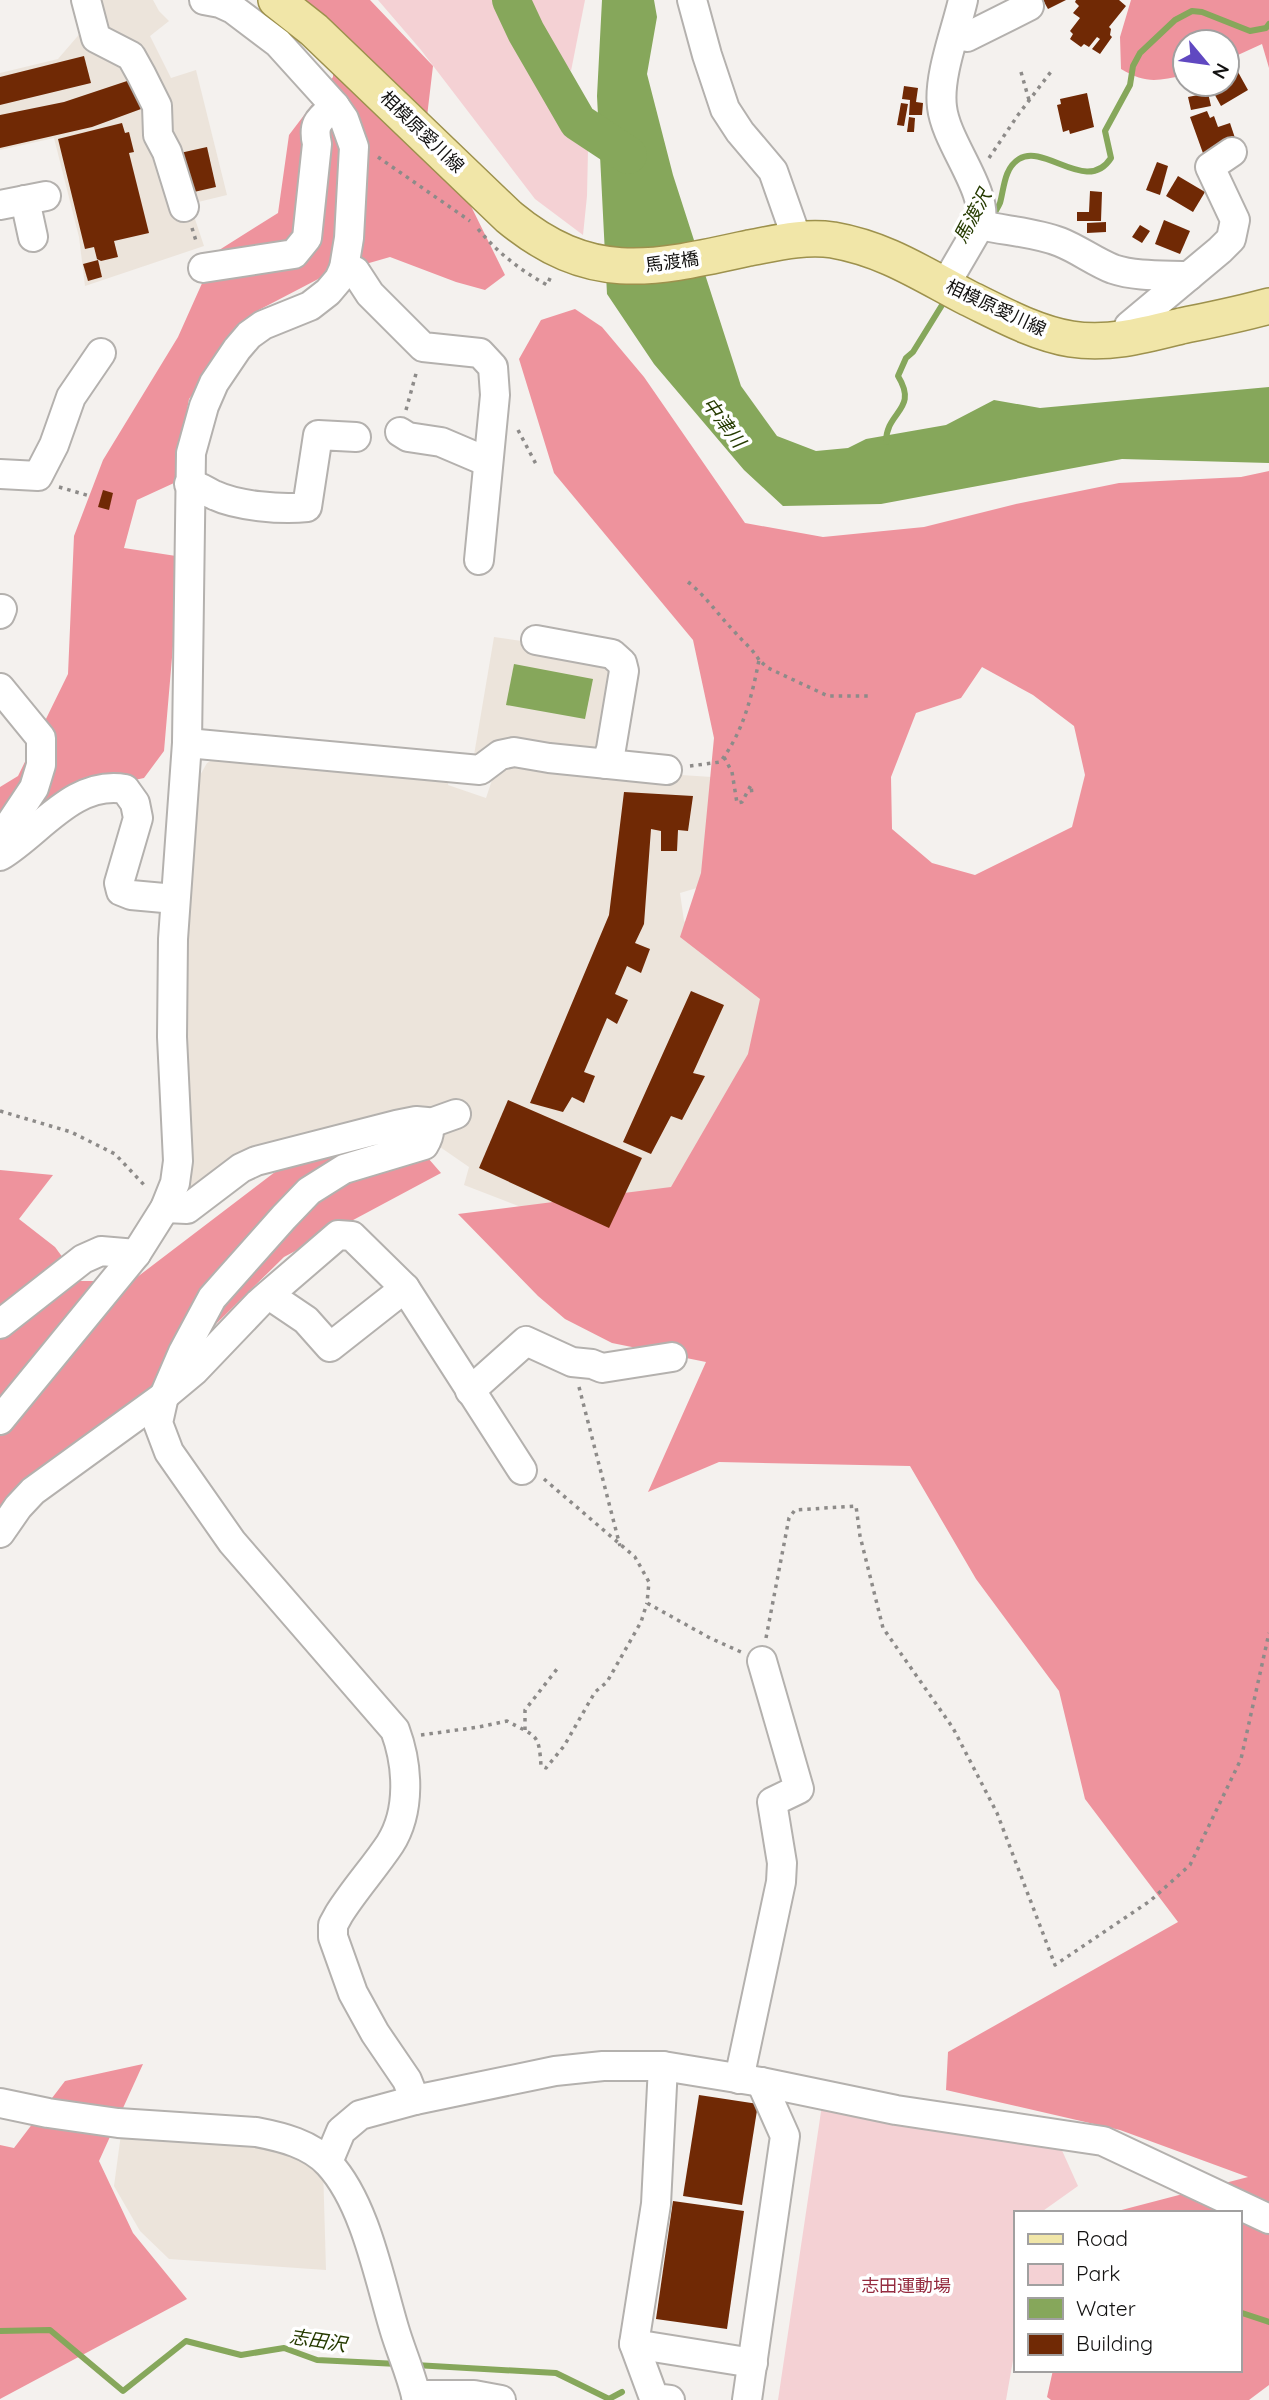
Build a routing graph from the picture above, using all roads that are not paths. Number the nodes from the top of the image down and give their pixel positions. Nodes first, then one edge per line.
1 (86, 0) edge
2 (204, 0) edge
3 (276, 0) edge
4 (692, 0) edge
5 (963, 0) edge
6 (1029, 6) dead end
7 (955, 34) junction
8 (335, 106) junction
9 (1232, 152) dead end
10 (24, 201) edge
11 (184, 207) road end
12 (980, 225) junction
13 (33, 237) dead end
14 (783, 242) junction
15 (567, 254) joint
16 (203, 268) road end
17 (344, 268) junction
18 (1189, 276) junction
19 (945, 285) junction
20 (1269, 306) edge
21 (1126, 339) junction
22 (101, 353) dead end
23 (400, 432) road end
24 (356, 437) dead end
25 (488, 462) junction
26 (0, 474) edge
27 (189, 484) junction
28 (479, 561) dead end
29 (536, 640) dead end
30 (0, 688) edge
31 (187, 743) junction
32 (606, 764) junction
33 (667, 770) road end
34 (0, 839) edge
35 (0, 856) edge
36 (175, 899) junction
37 (456, 1114) dead end
38 (428, 1124) junction
39 (165, 1208) junction
40 (136, 1254) junction
41 (405, 1288) junction
42 (269, 1295) junction
43 (0, 1324) edge
44 (672, 1357) dead end
45 (470, 1391) junction
46 (164, 1396) junction
47 (0, 1420) edge
48 (522, 1470) road end
49 (0, 1534) edge
50 (762, 1661) road end
51 (663, 2066) junction
52 (750, 2080) junction
53 (415, 2101) junction
54 (0, 2103) edge
55 (328, 2162) junction
56 (1269, 2219) edge
57 (634, 2344) junction
58 (753, 2363) junction
59 (411, 2382) edge
60 (501, 2400) edge
61 (670, 2400) edge
62 (747, 2400) edge

1 - 11 street
2 - 8 street
3 - 15 main road, 相模原愛川線
4 - 14 street
5 - 7 street
6 - 7 street
7 - 12 street
8 - 16 street
8 - 17 street
9 - 18 street
10 - 13 street
12 - 18 street
12 - 19 street
14 - 15 main road, 馬渡橋
14 - 19 main road, 相模原愛川線
17 - 25 street
17 - 27 street
18 - 21 street
19 - 21 main road, 相模原愛川線
20 - 21 main road, 相模原愛川線
22 - 26 street
23 - 25 street
24 - 27 street
25 - 28 street
27 - 31 street
29 - 32 street
30 - 34 street
31 - 32 street
31 - 36 street
32 - 33 street
35 - 36 street
36 - 39 street
37 - 38 street
38 - 39 street
38 - 46 street
39 - 40 street
40 - 43 street
40 - 47 street
41 - 42 street
41 - 42 street
41 - 45 street
42 - 46 street
44 - 45 street
45 - 48 street
46 - 49 street
46 - 53 street
50 - 52 street
51 - 52 street
51 - 53 street
51 - 57 street
52 - 56 street
52 - 58 street
53 - 55 street
54 - 55 street
55 - 59 street
57 - 58 street
57 - 61 street
58 - 62 street
59 - 60 street

